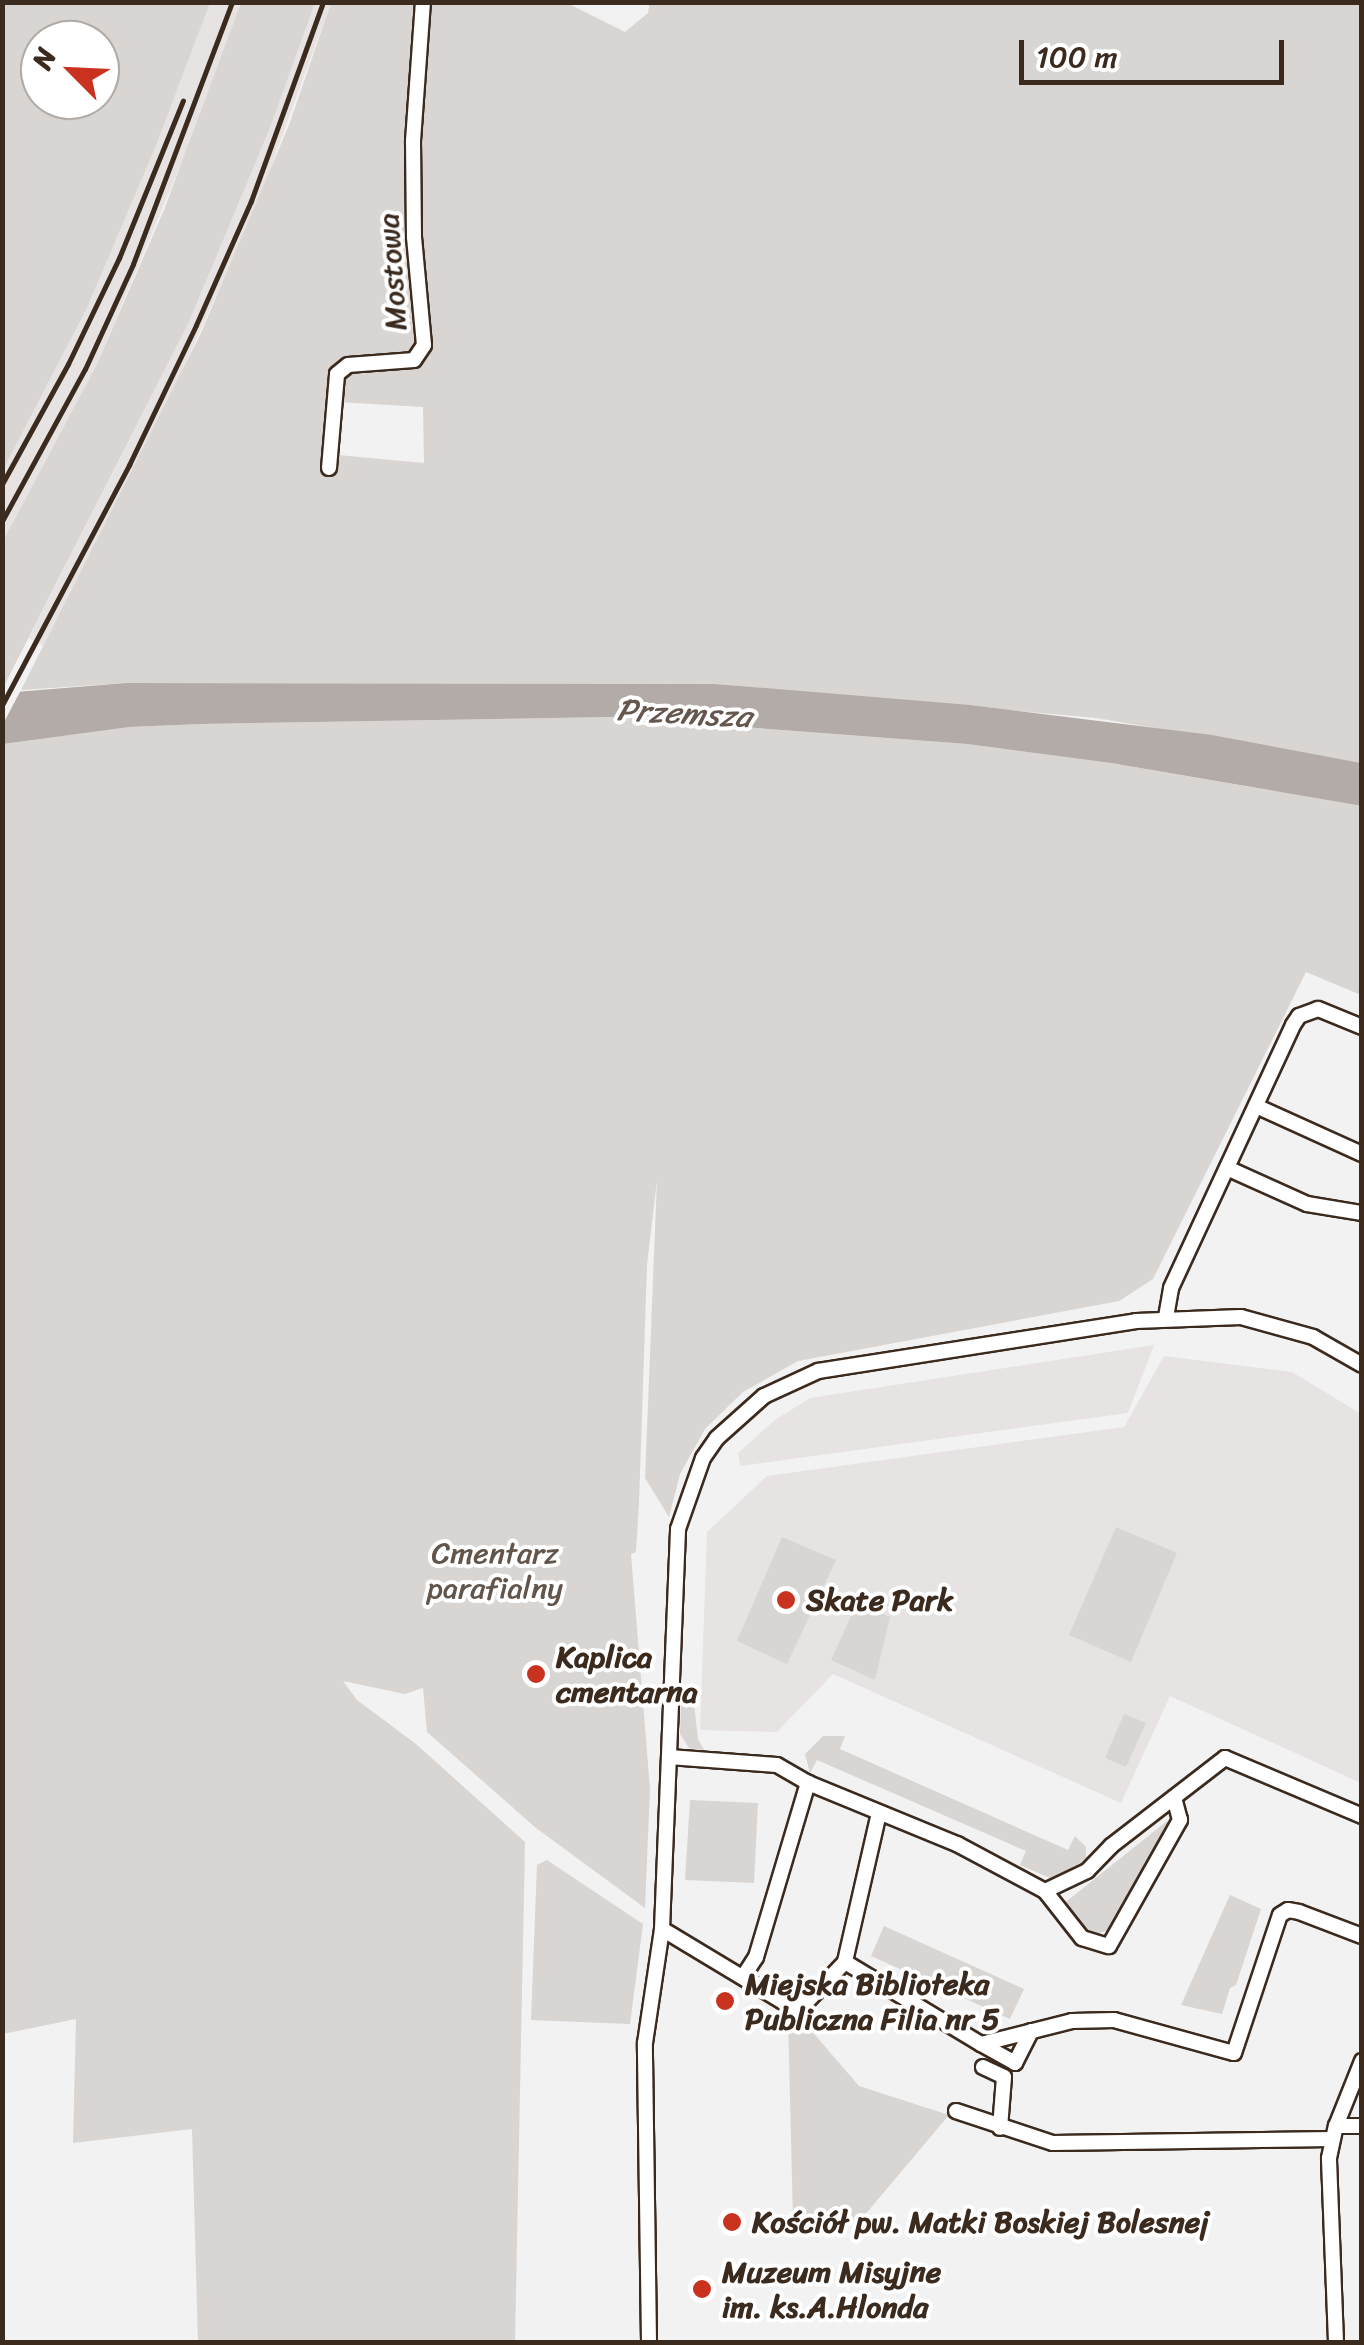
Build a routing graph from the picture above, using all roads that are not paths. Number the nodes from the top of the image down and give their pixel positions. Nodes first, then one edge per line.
1 (422, 2) edge
2 (330, 468) dead end
3 (1362, 1027) edge
4 (1256, 1106) junction
5 (1362, 1154) edge
6 (1227, 1168) junction
7 (1362, 1214) edge
8 (1166, 1317) junction
9 (1362, 1365) edge
10 (669, 1757) junction
11 (808, 1783) junction
12 (1174, 1798) junction
13 (879, 1813) junction
14 (1362, 1816) edge
15 (1044, 1891) junction
16 (662, 1929) junction
17 (1362, 1936) edge
18 (845, 1962) junction
19 (743, 1977) junction
20 (1031, 2031) junction
21 (980, 2044) junction
22 (1362, 2061) edge
23 (984, 2068) dead end
24 (956, 2111) dead end
25 (1362, 2126) edge
26 (1000, 2128) junction
27 (1334, 2132) junction
28 (649, 2342) edge
29 (1336, 2342) edge

1 - 2 street, Mostowa
3 - 4 street
4 - 5 street
4 - 6 street
6 - 7 street
6 - 8 street
8 - 9 street
8 - 10 street
10 - 11 street
10 - 16 street
11 - 13 street
11 - 19 street
12 - 14 street
12 - 15 street
12 - 15 street
13 - 15 street
13 - 18 street
16 - 19 street
16 - 28 street
17 - 20 street
18 - 19 street
18 - 21 street
20 - 21 street
20 - 21 street
22 - 27 street
23 - 26 street
24 - 26 street
25 - 27 street
26 - 27 street
27 - 29 street

